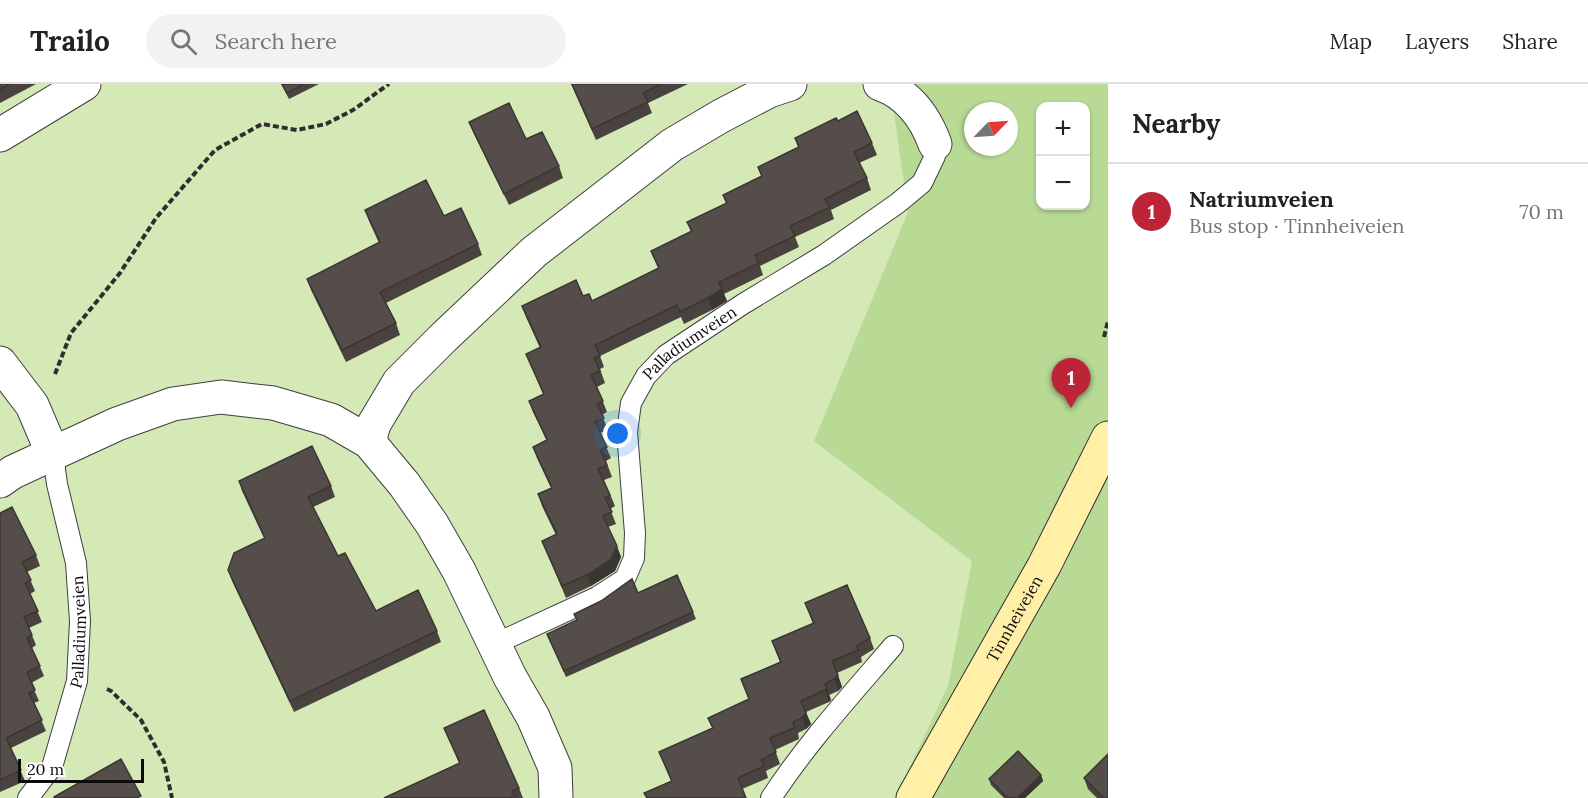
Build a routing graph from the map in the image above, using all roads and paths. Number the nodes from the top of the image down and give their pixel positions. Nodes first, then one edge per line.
1 (84, 84) edge
2 (389, 84) edge
3 (790, 84) edge
4 (880, 84) edge
5 (0, 135) edge
6 (935, 144) joint
7 (1108, 321) edge
8 (1104, 337) dead end
9 (0, 363) edge
10 (32, 405) junction
11 (1108, 438) edge
12 (369, 442) junction
13 (53, 454) junction
14 (0, 480) edge
15 (495, 644) junction
16 (893, 646) dead end
17 (77, 681) junction
18 (28, 798) edge
19 (172, 798) edge
20 (556, 798) edge
21 (771, 798) edge
22 (913, 798) edge

1 - 5 street
2 - 10 path
3 - 12 street
4 - 6 street, Palladiumveien
6 - 15 lane, Palladiumveien
7 - 8 path
9 - 10 street
10 - 13 street
11 - 22 street, Tinnheiveien
12 - 13 street
12 - 15 street
13 - 14 street
13 - 17 lane, Palladiumveien
15 - 20 street
16 - 21 lane
17 - 18 lane, Palladiumveien
17 - 19 path

